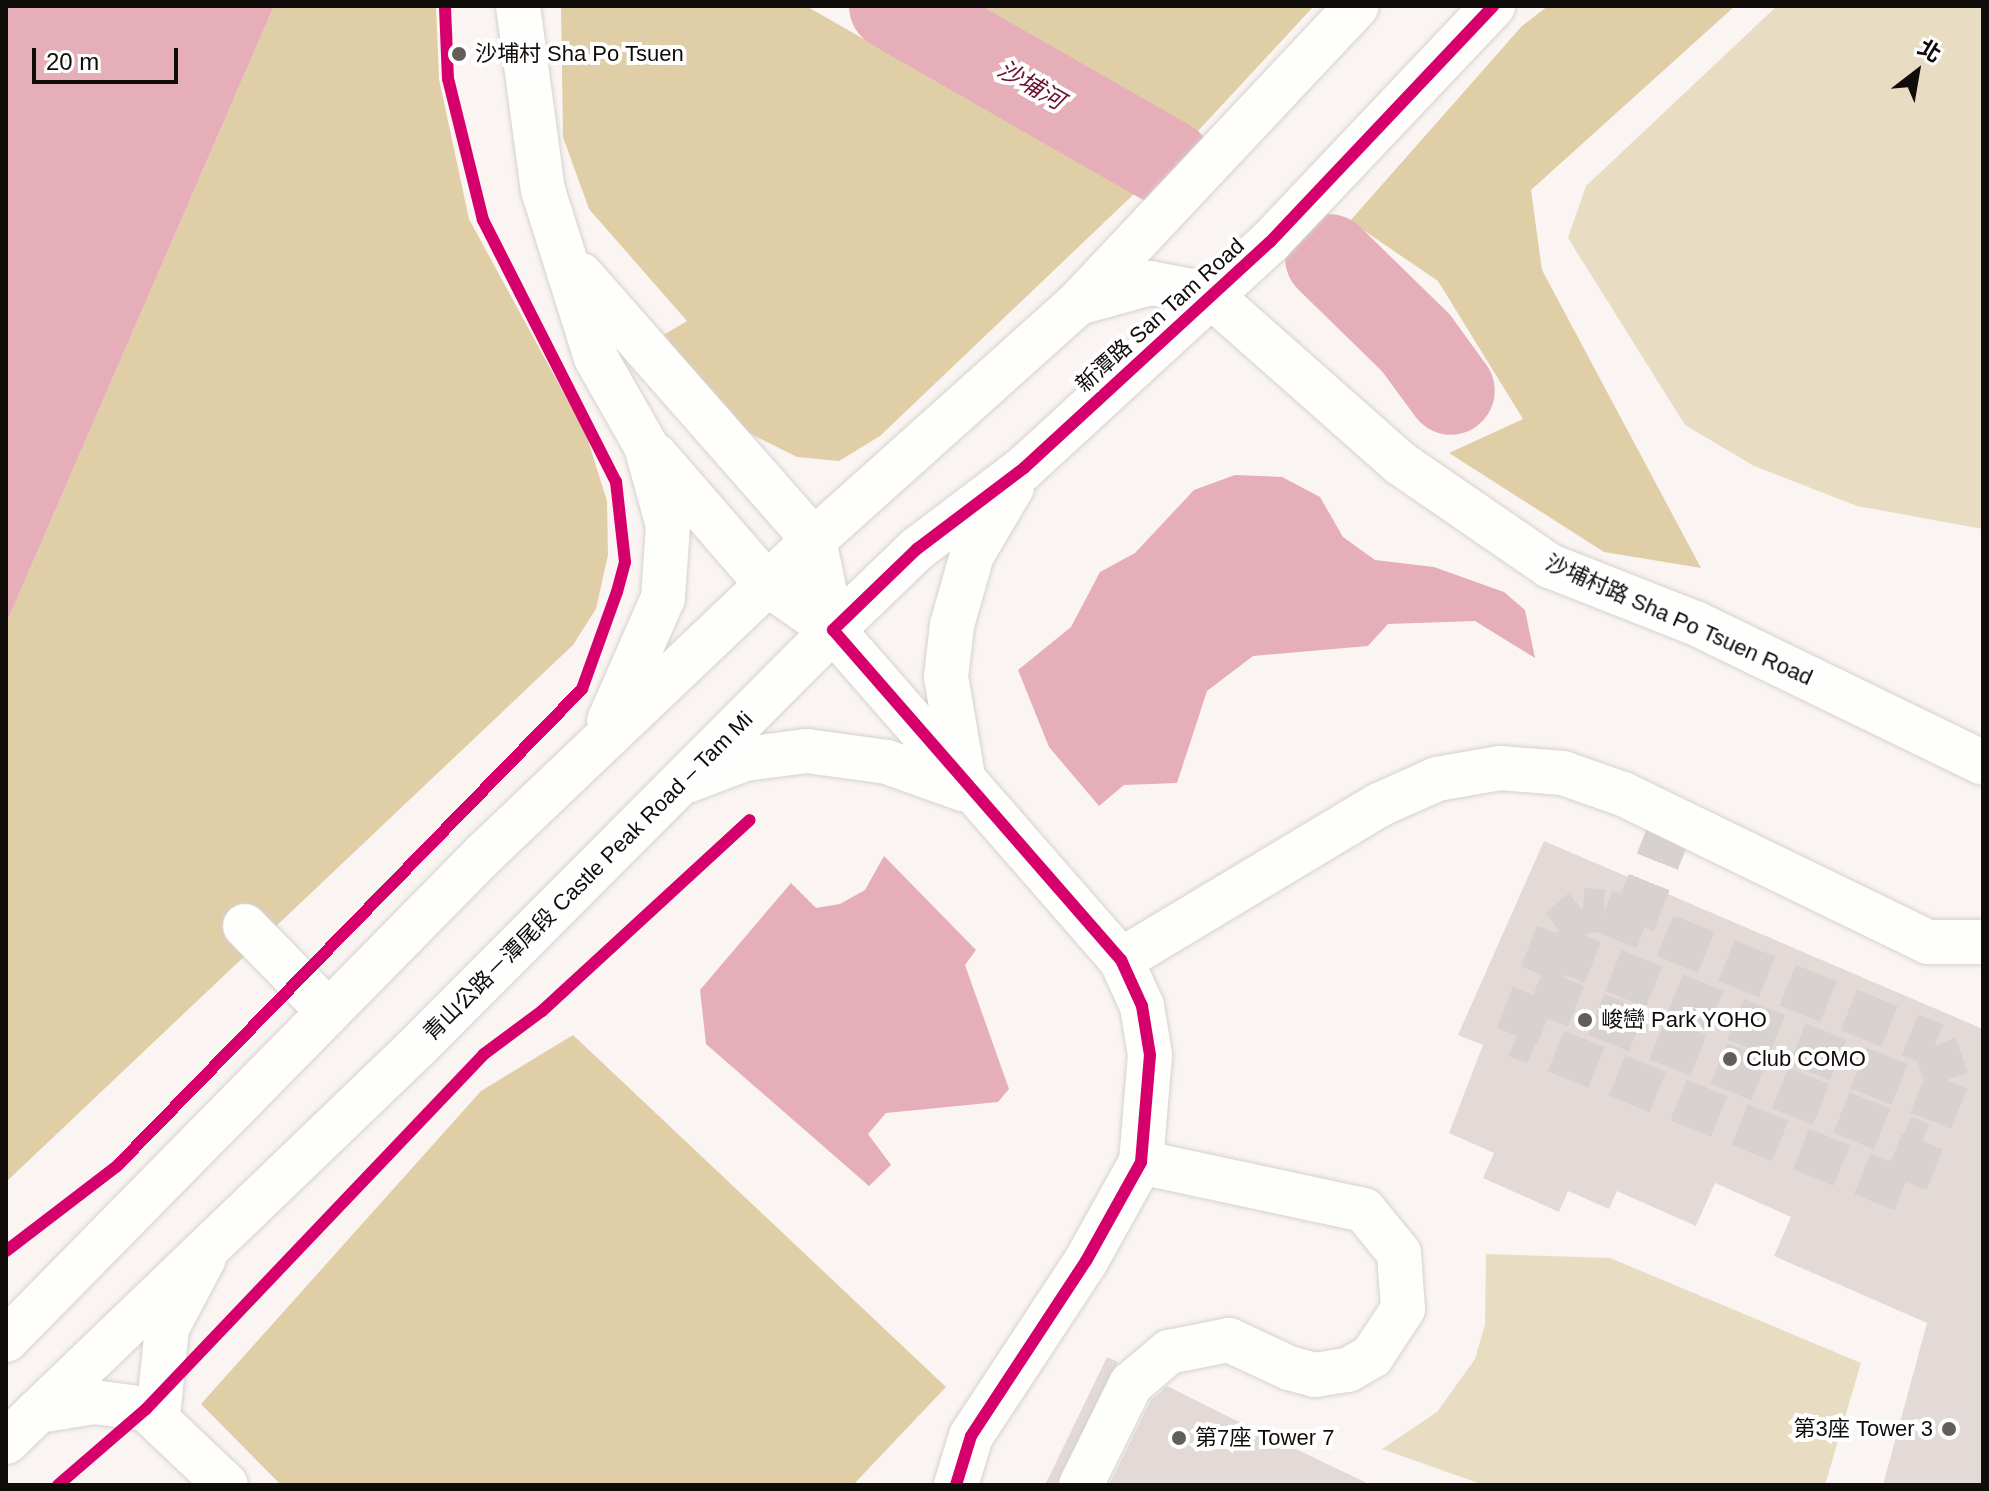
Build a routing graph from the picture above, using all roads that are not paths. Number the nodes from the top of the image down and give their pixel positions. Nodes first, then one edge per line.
1 (518, 6) edge
2 (1357, 6) edge
3 (1493, 6) edge
4 (568, 259) junction
5 (1209, 294) junction
6 (1078, 303) junction
7 (646, 446) junction
8 (1024, 468) junction
9 (814, 540) junction
10 (766, 583) junction
11 (833, 630) junction
12 (602, 738) junction
13 (1983, 763) edge
14 (687, 781) junction
15 (966, 790) junction
16 (245, 926) dead end
17 (1983, 942) edge
18 (1121, 960) junction
19 (328, 1011) junction
20 (1141, 1162) junction
21 (210, 1249) junction
22 (13, 1332) edge
23 (158, 1416) junction
24 (21, 1428) edge
25 (180, 1469) edge
26 (226, 1485) edge
27 (956, 1485) edge
28 (1081, 1485) edge

1 - 4 street
2 - 6 street
3 - 5 street, 新潭路 San Tam Road
4 - 7 street
4 - 9 street
5 - 6 street
5 - 8 street, 新潭路 San Tam Road
5 - 13 street, 沙埔村路 Sha Po Tsuen Road
6 - 9 street
7 - 10 street
7 - 12 street
8 - 11 street, 新潭路 San Tam Road
8 - 15 street
9 - 10 street
9 - 11 street
10 - 11 street
10 - 12 street
11 - 14 street, 青山公路－潭尾段 Castle Peak Road – Tam Mi
11 - 15 street
12 - 19 street
14 - 15 street
14 - 21 street, 青山公路－潭尾段 Castle Peak Road – Tam Mi
15 - 18 street
16 - 19 street
17 - 18 street
18 - 20 street
19 - 22 street
20 - 27 street
20 - 28 street
21 - 23 street
21 - 24 street, 青山公路－潭尾段 Castle Peak Road – Tam Mi
23 - 24 street
23 - 25 street
25 - 26 street

